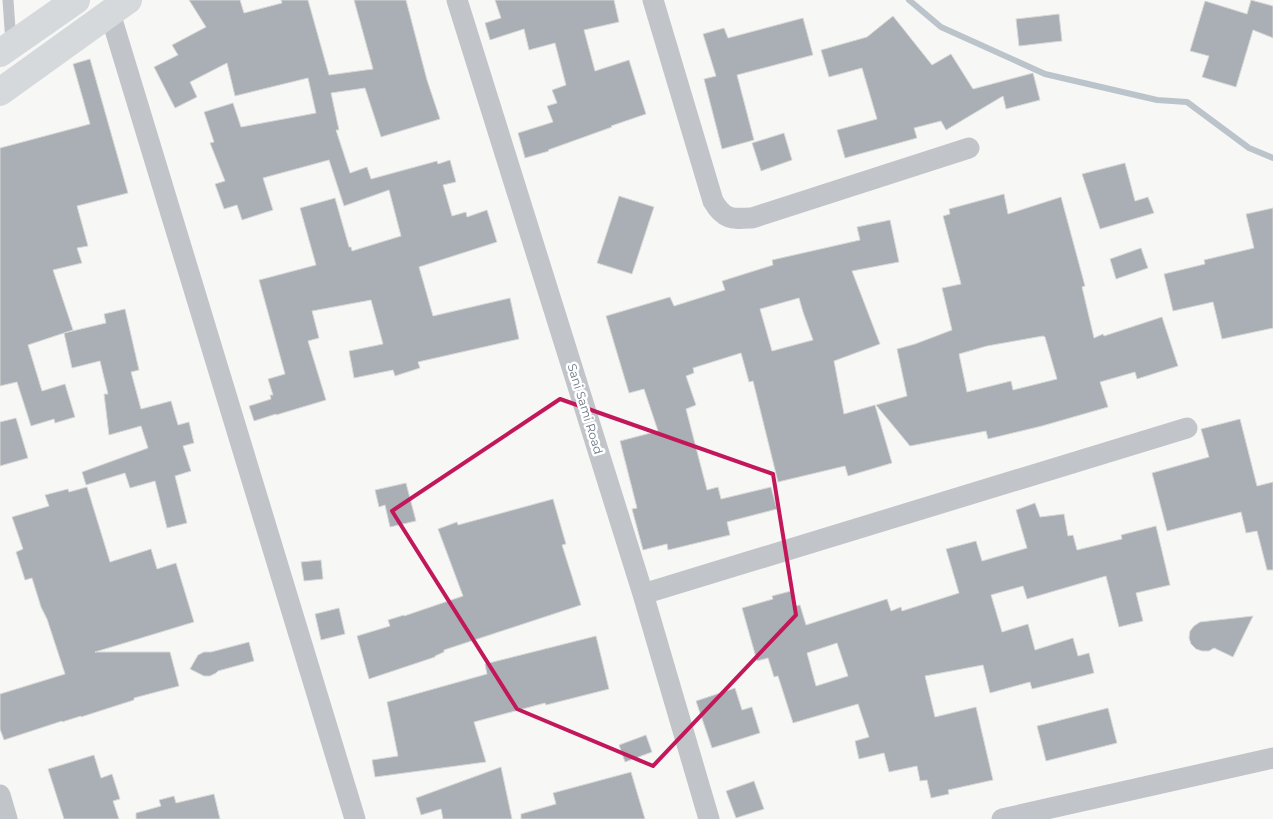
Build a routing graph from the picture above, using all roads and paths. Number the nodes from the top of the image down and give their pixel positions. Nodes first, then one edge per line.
1 (8, 0) edge
2 (76, 0) edge
3 (457, 0) edge
4 (653, 0) edge
5 (119, 6) edge
6 (6, 49) edge
7 (0, 92) edge
8 (969, 148) dead end
9 (1187, 428) dead end
10 (643, 594) junction
11 (1273, 758) edge
12 (0, 795) edge
13 (7, 819) edge
14 (355, 819) edge
15 (709, 819) edge
16 (1002, 819) edge

1 - 6 lane
2 - 6 main road
3 - 10 street, Sani Sami Road
4 - 8 street
5 - 7 main road
5 - 14 street
9 - 10 street
10 - 15 street, Sani Sami Road
11 - 16 street
12 - 13 street

